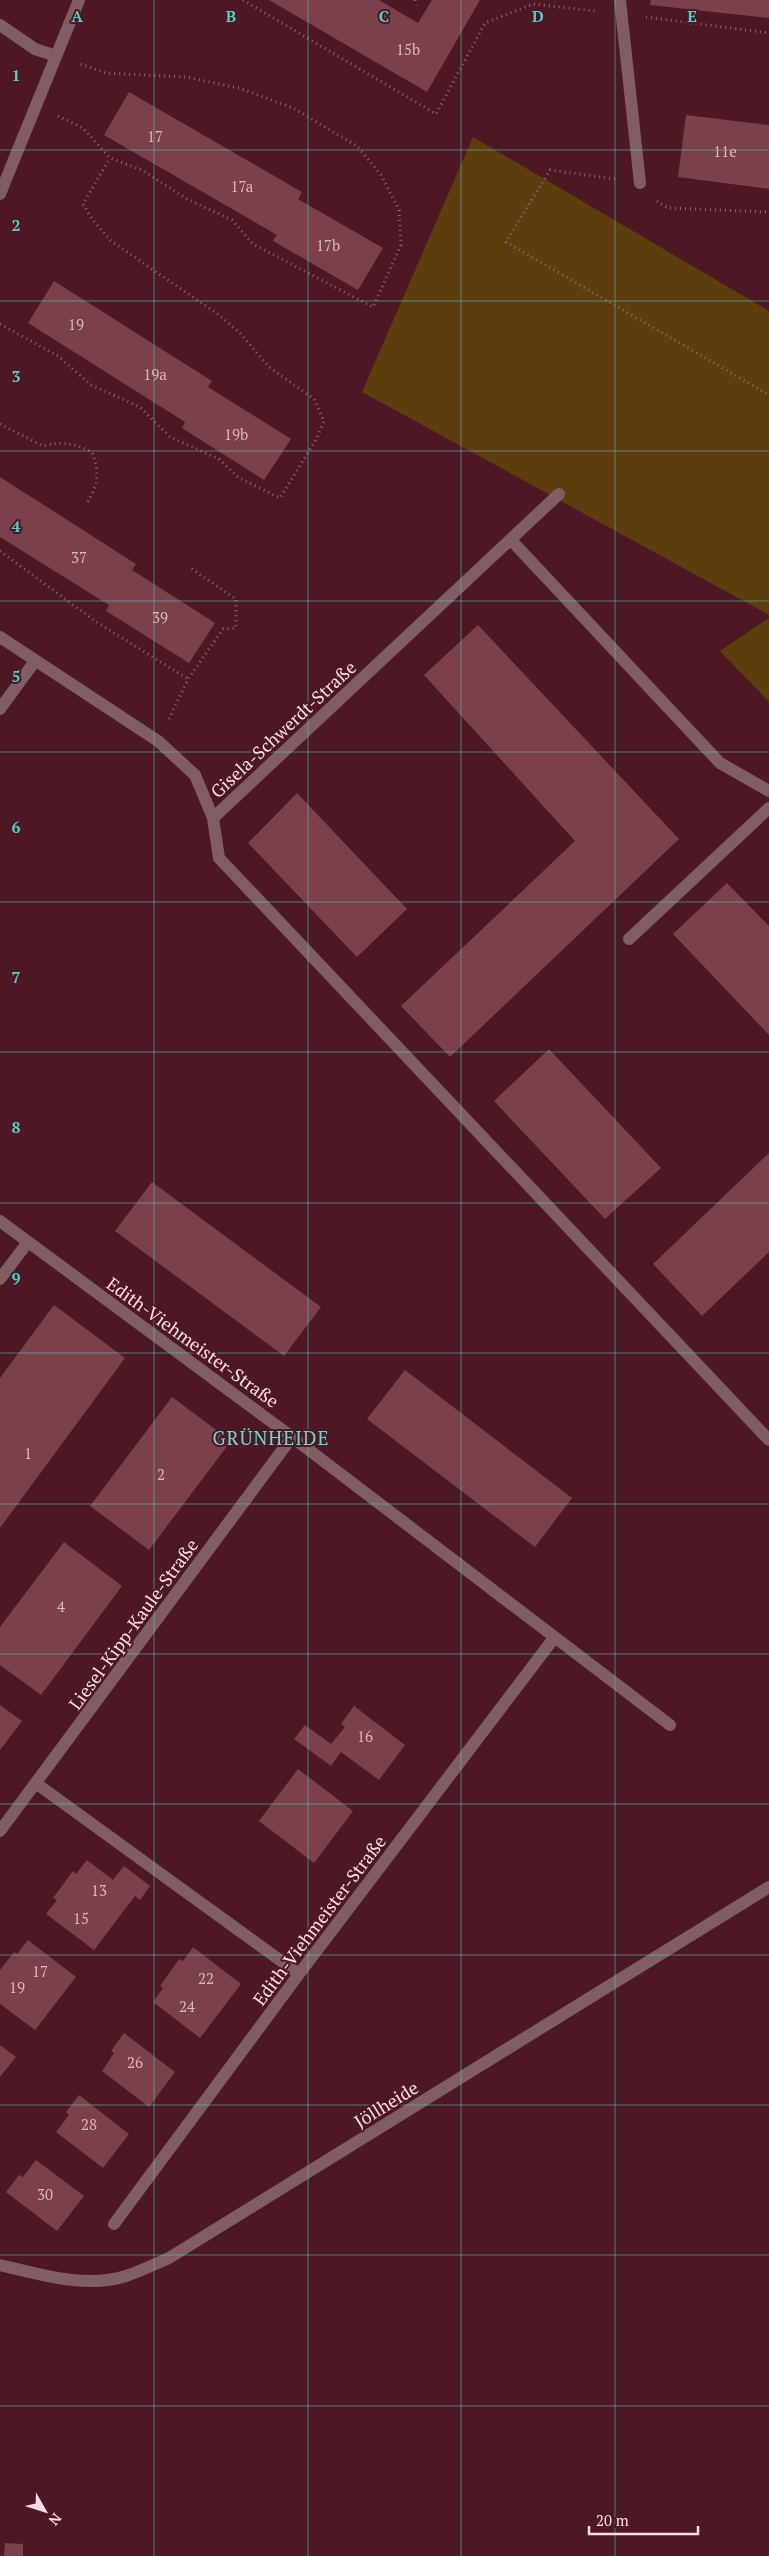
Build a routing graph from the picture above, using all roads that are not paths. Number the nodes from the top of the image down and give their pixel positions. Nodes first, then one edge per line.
1 (79, 0) edge
2 (620, 0) edge
3 (0, 25) edge
4 (56, 56) junction
5 (640, 183) road end
6 (0, 194) edge
7 (559, 494) dead end
8 (511, 540) junction
9 (0, 637) edge
10 (36, 661) junction
11 (0, 710) edge
12 (769, 791) edge
13 (769, 808) edge
14 (213, 818) junction
15 (629, 939) dead end
16 (0, 1221) edge
17 (28, 1242) junction
18 (0, 1279) edge
19 (292, 1437) junction
20 (769, 1440) edge
21 (554, 1638) junction
22 (670, 1725) dead end
23 (37, 1784) junction
24 (0, 1831) edge
25 (769, 1888) edge
26 (299, 1974) junction
27 (114, 2224) dead end
28 (0, 2265) edge

1 - 4 street
2 - 5 street
3 - 4 street
4 - 6 street
7 - 8 street, Gisela-Schwerdt-Straße
8 - 12 street
8 - 14 street, Gisela-Schwerdt-Straße
9 - 10 street, Gisela-Schwerdt-Straße
10 - 11 street
10 - 14 street, Gisela-Schwerdt-Straße
13 - 15 street
14 - 20 street
16 - 17 street, Edith-Viehmeister-Straße
17 - 18 street
17 - 19 street, Edith-Viehmeister-Straße
19 - 21 street, Edith-Viehmeister-Straße
19 - 23 street, Liesel-Kipp-Kaule-Straße
21 - 22 street, Edith-Viehmeister-Straße
21 - 26 street, Edith-Viehmeister-Straße
23 - 24 street, Liesel-Kipp-Kaule-Straße
23 - 26 street
25 - 28 street, Jöllheide
26 - 27 street, Edith-Viehmeister-Straße

